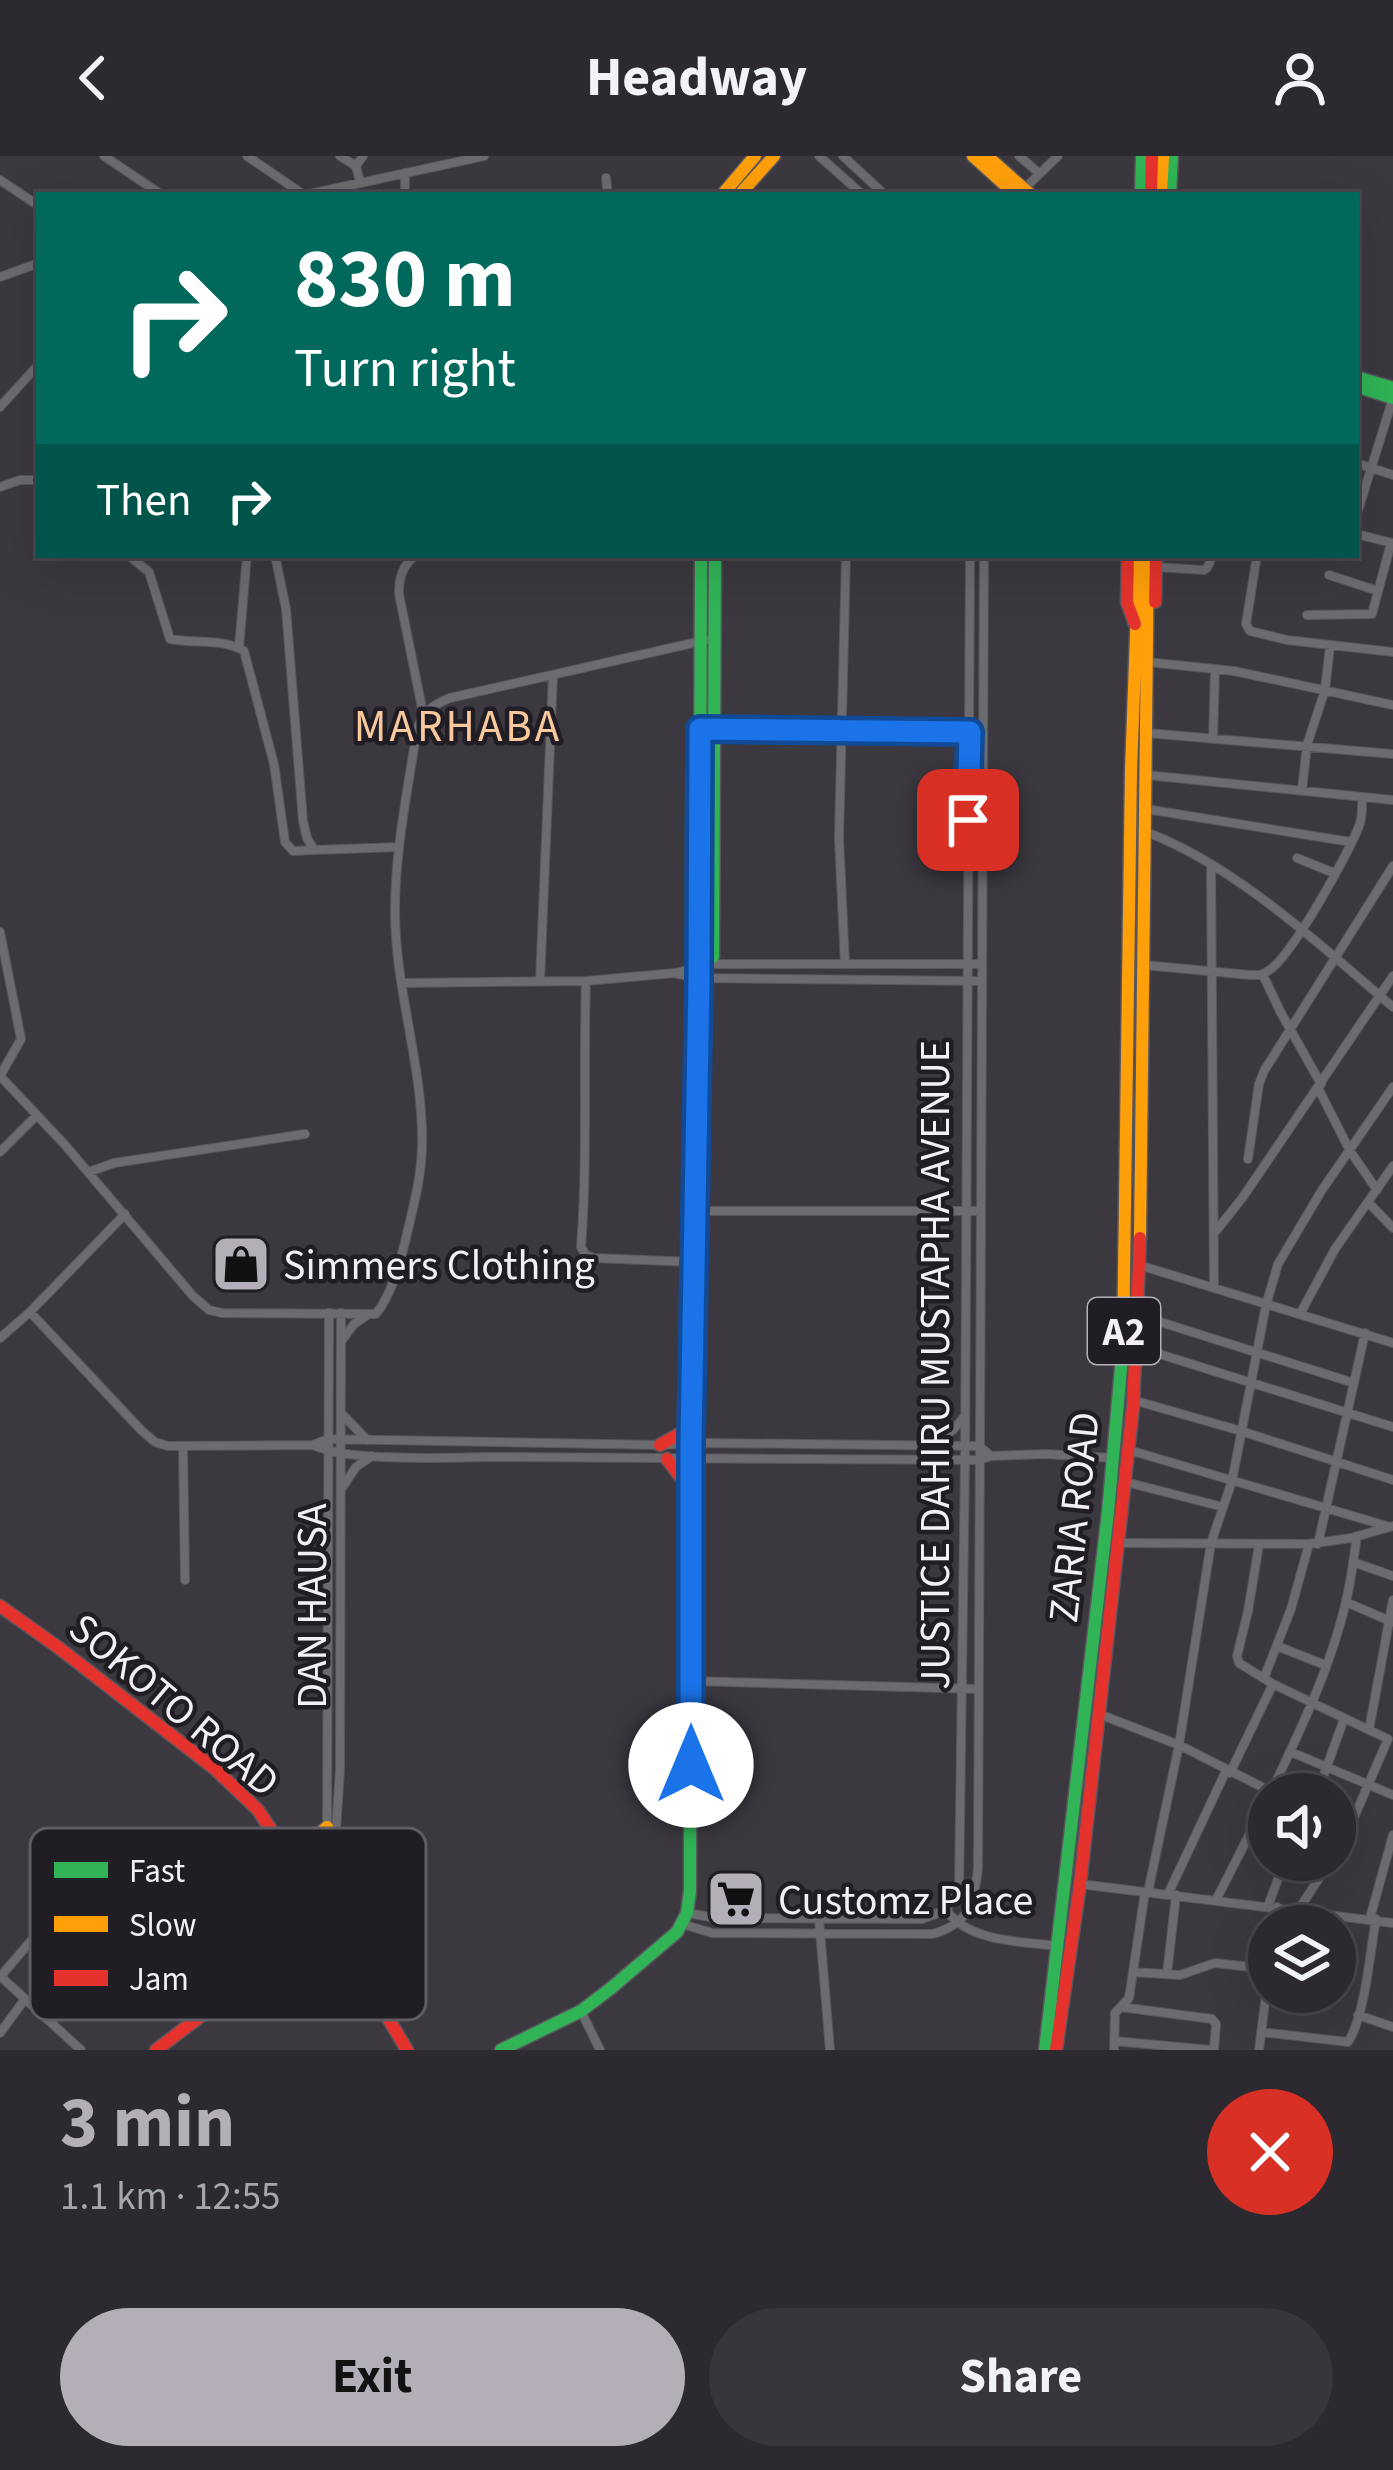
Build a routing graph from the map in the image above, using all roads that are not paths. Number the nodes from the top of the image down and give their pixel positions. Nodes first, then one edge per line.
1 (104, 156) edge
2 (247, 156) edge
3 (340, 156) edge
4 (363, 156) edge
5 (425, 156) edge
6 (484, 156) edge
7 (754, 156) edge
8 (774, 156) edge
9 (819, 156) edge
10 (843, 156) edge
11 (973, 156) edge
12 (987, 156) edge
13 (1018, 156) edge
14 (1058, 156) edge
15 (1152, 156) edge
16 (1167, 156) edge
17 (468, 158) edge
18 (1142, 164) edge
19 (356, 166) junction
20 (421, 169) junction
21 (405, 172) junction
22 (1039, 173) junction
23 (606, 178) dead end
24 (0, 180) edge
25 (360, 182) junction
26 (158, 192) edge
27 (301, 192) edge
28 (318, 192) edge
29 (405, 192) edge
30 (608, 192) edge
31 (724, 192) edge
32 (743, 192) edge
33 (859, 192) edge
34 (882, 192) edge
35 (1023, 192) edge
36 (1023, 192) edge
37 (1025, 192) edge
38 (1129, 192) edge
39 (1151, 192) edge
40 (1166, 192) edge
41 (36, 204) edge
42 (36, 264) edge
43 (0, 278) edge
44 (36, 367) edge
45 (1359, 377) edge
46 (1359, 387) edge
47 (1393, 388) edge
48 (1393, 398) edge
49 (0, 407) edge
50 (1359, 464) edge
51 (1372, 467) junction
52 (1393, 475) edge
53 (36, 480) edge
54 (0, 487) edge
55 (1359, 508) edge
56 (1359, 535) edge
57 (1392, 543) edge
58 (132, 558) edge
59 (147, 558) edge
60 (247, 558) edge
61 (276, 558) edge
62 (413, 558) edge
63 (700, 558) edge
64 (715, 558) edge
65 (846, 558) edge
66 (970, 558) edge
67 (984, 558) edge
68 (1128, 558) edge
69 (1150, 558) edge
70 (1212, 558) edge
71 (1257, 558) edge
72 (148, 572) junction
73 (1329, 575) dead end
74 (1378, 591) junction
75 (1307, 615) dead end
76 (1142, 629) junction
77 (708, 639) junction
78 (1330, 646) junction
79 (239, 647) junction
80 (1393, 652) edge
81 (1147, 662) junction
82 (1215, 669) junction
83 (553, 675) junction
84 (1325, 691) junction
85 (1393, 705) edge
86 (423, 714) junction
87 (707, 729) junction
88 (844, 730) junction
89 (970, 732) junction
90 (983, 732) junction
91 (1147, 733) junction
92 (1213, 739) junction
93 (1307, 746) junction
94 (1393, 754) edge
95 (1146, 775) junction
96 (1302, 790) junction
97 (1362, 797) junction
98 (1393, 800) edge
99 (1146, 809) junction
100 (1146, 832) junction
101 (1351, 842) junction
102 (399, 847) junction
103 (314, 850) junction
104 (1297, 858) dead end
105 (1210, 866) junction
106 (1393, 866) edge
107 (1334, 873) junction
108 (1300, 931) junction
109 (0, 932) edge
110 (713, 957) dead end
111 (1336, 960) junction
112 (844, 964) junction
113 (966, 964) junction
114 (982, 964) junction
115 (1144, 965) junction
116 (1210, 970) junction
117 (699, 972) junction
118 (1263, 974) junction
119 (1393, 976) edge
120 (966, 980) junction
121 (541, 981) junction
122 (586, 981) junction
123 (982, 981) junction
124 (402, 982) junction
125 (1381, 996) junction
126 (1393, 1007) edge
127 (1291, 1029) junction
128 (0, 1076) edge
129 (1319, 1086) junction
130 (1393, 1088) edge
131 (38, 1115) junction
132 (305, 1134) dead end
133 (1350, 1150) junction
134 (0, 1152) edge
135 (1248, 1159) dead end
136 (1393, 1166) edge
137 (89, 1172) junction
138 (1377, 1190) junction
139 (1368, 1203) junction
140 (966, 1210) junction
141 (695, 1211) junction
142 (979, 1211) junction
143 (125, 1214) junction
144 (1393, 1228) edge
145 (1215, 1233) junction
146 (694, 1262) junction
147 (1139, 1265) junction
148 (1214, 1287) junction
149 (1267, 1305) junction
150 (30, 1312) junction
151 (329, 1313) junction
152 (341, 1313) junction
153 (1300, 1314) junction
154 (1138, 1315) junction
155 (368, 1316) junction
156 (1366, 1333) junction
157 (0, 1338) edge
158 (343, 1340) junction
159 (1393, 1342) edge
160 (1136, 1347) junction
161 (1258, 1351) junction
162 (1354, 1383) junction
163 (1251, 1384) junction
164 (1133, 1400) junction
165 (693, 1411) junction
166 (1348, 1412) junction
167 (342, 1414) junction
168 (964, 1416) junction
169 (1393, 1427) edge
170 (1241, 1431) junction
171 (328, 1439) junction
172 (342, 1440) junction
173 (368, 1441) junction
174 (691, 1443) junction
175 (313, 1444) junction
176 (660, 1445) junction
177 (183, 1446) junction
178 (980, 1446) junction
179 (930, 1447) junction
180 (964, 1447) junction
181 (1129, 1450) junction
182 (328, 1451) junction
183 (342, 1452) junction
184 (374, 1455) junction
185 (992, 1456) junction
186 (1113, 1458) junction
187 (667, 1460) junction
188 (692, 1460) junction
189 (965, 1460) junction
190 (979, 1460) junction
191 (1336, 1461) junction
192 (1393, 1480) edge
193 (1125, 1481) junction
194 (1232, 1481) junction
195 (341, 1489) junction
196 (692, 1494) junction
197 (1223, 1507) junction
198 (1326, 1508) junction
199 (1391, 1526) edge
200 (1357, 1536) junction
201 (1118, 1543) junction
202 (1211, 1543) junction
203 (1314, 1544) junction
204 (1259, 1545) junction
205 (1353, 1562) junction
206 (1393, 1576) edge
207 (185, 1580) dead end
208 (1393, 1600) edge
209 (1346, 1602) junction
210 (0, 1606) edge
211 (1391, 1622) edge
212 (1277, 1646) junction
213 (1324, 1665) junction
214 (1264, 1678) junction
215 (691, 1681) junction
216 (1274, 1684) junction
217 (962, 1688) junction
218 (978, 1688) junction
219 (1311, 1702) junction
220 (1099, 1714) junction
221 (1344, 1719) junction
222 (1369, 1730) junction
223 (1179, 1744) junction
224 (1291, 1752) junction
225 (1327, 1767) junction
226 (1228, 1772) junction
227 (1281, 1773) edge
228 (1325, 1773) edge
229 (1248, 1782) edge
230 (1367, 1783) junction
231 (1393, 1795) edge
232 (1356, 1811) edge
233 (327, 1827) edge
234 (270, 1828) edge
235 (336, 1828) edge
236 (1393, 1835) edge
237 (1248, 1838) edge
238 (1080, 1884) junction
239 (1146, 1892) junction
240 (1172, 1895) junction
241 (1216, 1900) junction
242 (1257, 1905) edge
243 (946, 1910) junction
244 (1356, 1917) edge
245 (685, 1919) junction
246 (819, 1919) junction
247 (1373, 1919) junction
248 (1392, 1921) edge
249 (956, 1924) junction
250 (820, 1935) junction
251 (30, 1942) edge
252 (1058, 1946) junction
253 (1248, 1967) edge
254 (1133, 1972) junction
255 (1167, 1974) junction
256 (0, 1977) edge
257 (25, 1999) junction
258 (30, 2004) edge
259 (1121, 2007) junction
260 (581, 2011) junction
261 (1263, 2013) edge
262 (1358, 2015) junction
263 (48, 2020) edge
264 (196, 2020) edge
265 (388, 2020) edge
266 (1393, 2027) edge
267 (0, 2032) edge
268 (1261, 2032) junction
269 (1114, 2045) edge
270 (81, 2050) edge
271 (156, 2050) edge
272 (406, 2050) edge
273 (501, 2050) edge
274 (600, 2050) edge
275 (830, 2050) edge
276 (1045, 2050) edge
277 (1056, 2050) edge
278 (1212, 2050) edge
279 (1259, 2050) edge

1 - 26 street
2 - 27 street
3 - 19 street
4 - 19 street
5 - 20 street
6 - 17 street
7 - 31 main road
8 - 32 main road
9 - 33 street
10 - 34 street
11 - 35 main road
12 - 36 main road
13 - 22 street
14 - 22 street
15 - 39 main road
16 - 40 main road
17 - 20 street
18 - 38 main road
19 - 25 street
20 - 21 street
21 - 25 street
21 - 29 street
22 - 37 street
23 - 30 street
24 - 41 street
25 - 28 street
42 - 43 street
44 - 49 street
45 - 47 main road
46 - 48 main road
48 - 51 street
50 - 51 street
51 - 52 street
51 - 55 street
53 - 54 street
56 - 57 street
57 - 74 street
58 - 72 street
59 - 72 street
60 - 79 street
61 - 103 street
62 - 86 street
63 - 77 main road
64 - 77 main road
65 - 88 street
66 - 89 street, JUSTICE DAHIRU MUSTAPHA AVENUE
67 - 90 street
68 - 76 main road, ZARIA ROAD / A2
69 - 70 street
69 - 76 main road, ZARIA ROAD / A2
69 - 76 main road, ZARIA ROAD / A2
71 - 78 street
72 - 79 street
73 - 74 street
74 - 75 street
76 - 81 main road, ZARIA ROAD / A2
76 - 186 main road, ZARIA ROAD / A2
77 - 83 street
77 - 87 main road
78 - 80 street
78 - 84 street
79 - 103 street
81 - 82 street
81 - 91 main road, ZARIA ROAD / A2
82 - 84 street
82 - 92 street
83 - 86 street
83 - 121 street
84 - 85 street
84 - 93 street
86 - 102 street
87 - 88 street
87 - 110 main road
87 - 117 main road
88 - 89 street
88 - 112 street
89 - 90 street
89 - 113 street, JUSTICE DAHIRU MUSTAPHA AVENUE
90 - 114 street
91 - 92 street
91 - 95 main road, ZARIA ROAD / A2
92 - 93 street
93 - 94 street
93 - 96 street
95 - 96 street
95 - 99 main road, ZARIA ROAD / A2
96 - 97 street
97 - 98 street
97 - 101 street
99 - 100 main road, ZARIA ROAD / A2
99 - 101 street
100 - 105 street
100 - 115 main road, ZARIA ROAD / A2
101 - 107 street
102 - 103 street
102 - 124 street
104 - 107 street
105 - 108 street
105 - 116 street
106 - 111 street
107 - 108 street
108 - 111 street
108 - 118 street
109 - 128 street
111 - 125 street
111 - 127 street
112 - 113 street
112 - 117 street
113 - 114 street
113 - 120 street, JUSTICE DAHIRU MUSTAPHA AVENUE
114 - 123 street
115 - 116 street
115 - 147 main road, ZARIA ROAD / A2
116 - 118 street
116 - 145 street
117 - 120 street
117 - 122 street
117 - 141 main road
118 - 127 street
119 - 125 street
120 - 123 street
120 - 140 street, JUSTICE DAHIRU MUSTAPHA AVENUE
121 - 122 street
121 - 124 street
122 - 146 street
123 - 142 street
124 - 155 street
125 - 126 street
125 - 129 street
127 - 129 street
127 - 135 street
128 - 131 street
129 - 133 street
129 - 145 street
130 - 133 street
131 - 134 street
131 - 137 street
132 - 137 street
133 - 138 street
133 - 149 street
136 - 138 street
137 - 143 street
138 - 139 street
139 - 144 street
139 - 153 street
140 - 141 street
140 - 142 street
140 - 168 street, JUSTICE DAHIRU MUSTAPHA AVENUE
141 - 146 main road
142 - 178 street
143 - 150 street
143 - 151 street
145 - 148 street
146 - 165 main road
147 - 148 street
147 - 154 main road, ZARIA ROAD / A2
148 - 149 street
149 - 153 street
149 - 161 street
150 - 157 street
150 - 177 street
151 - 152 street
151 - 171 street, DAN HAUSA
152 - 155 street
152 - 158 street, DAN HAUSA
153 - 156 street
154 - 160 main road, ZARIA ROAD / A2
154 - 161 street
155 - 158 street
156 - 159 street
156 - 162 street
158 - 167 street, DAN HAUSA
160 - 163 street
160 - 164 main road, ZARIA ROAD / A2
161 - 162 street
161 - 163 street
162 - 166 street
163 - 166 street
163 - 170 street
164 - 170 street
164 - 181 main road, ZARIA ROAD / A2
165 - 174 main road
165 - 176 main road
166 - 169 street
166 - 191 street
167 - 172 street, DAN HAUSA
167 - 173 street
168 - 179 street
168 - 180 street, JUSTICE DAHIRU MUSTAPHA AVENUE
170 - 191 street
170 - 194 street
171 - 172 street
171 - 175 street
171 - 182 street, DAN HAUSA
172 - 173 street
172 - 183 street, DAN HAUSA
173 - 176 street
174 - 176 street
174 - 179 street
174 - 188 main road
175 - 177 street
175 - 182 street
177 - 207 street
178 - 180 street
178 - 185 street
178 - 190 street
179 - 180 street
180 - 189 street, JUSTICE DAHIRU MUSTAPHA AVENUE
181 - 193 main road, ZARIA ROAD / A2
181 - 194 street
182 - 183 street
182 - 233 street, DAN HAUSA
183 - 184 street
183 - 195 street, DAN HAUSA
184 - 187 street
184 - 195 street
185 - 186 street
185 - 190 street
186 - 252 main road, ZARIA ROAD / A2
187 - 188 street
187 - 196 main road
188 - 189 street
188 - 196 main road
189 - 190 street
189 - 217 street, JUSTICE DAHIRU MUSTAPHA AVENUE
190 - 218 street
191 - 192 street
191 - 198 street
193 - 197 street
193 - 201 main road, ZARIA ROAD / A2
194 - 197 street
194 - 198 street
195 - 235 street, DAN HAUSA
196 - 215 main road
197 - 202 street
198 - 199 street
198 - 203 street
199 - 200 street
200 - 203 street
200 - 205 street
201 - 202 street
201 - 220 main road, ZARIA ROAD / A2
202 - 204 street
202 - 223 street
203 - 204 street
203 - 212 street
204 - 214 street
205 - 206 street
205 - 209 street
208 - 211 street
209 - 211 street
209 - 213 street
210 - 234 main road, SOKOTO ROAD
211 - 222 street
212 - 213 street
212 - 214 street
213 - 219 street
214 - 216 street
215 - 217 street
215 - 245 main road
216 - 219 street
216 - 226 street
217 - 218 street
217 - 243 street, JUSTICE DAHIRU MUSTAPHA AVENUE
218 - 249 street
219 - 221 street
219 - 224 street
220 - 223 street
220 - 238 main road, ZARIA ROAD / A2
221 - 222 street
221 - 225 street
222 - 230 street
223 - 226 street
223 - 239 street
224 - 225 street
224 - 227 street
225 - 228 street
225 - 230 street
226 - 229 street
226 - 240 street
230 - 231 street
230 - 232 street
236 - 247 street
237 - 241 street
238 - 239 street
238 - 277 main road, ZARIA ROAD / A2
239 - 240 street
239 - 254 street
240 - 241 street
240 - 255 street
241 - 242 street
243 - 246 street
243 - 249 street
244 - 247 street
245 - 246 street
245 - 250 street
245 - 260 main road
246 - 250 street
247 - 248 street
247 - 262 street
249 - 250 street
249 - 252 street
250 - 275 street
251 - 256 street
252 - 276 main road, ZARIA ROAD / A2
253 - 255 street
254 - 255 street
254 - 259 street
256 - 257 street
257 - 258 street
257 - 267 street
259 - 269 street
259 - 278 street
260 - 273 main road
260 - 274 street
261 - 268 street
262 - 266 street
262 - 268 street
263 - 270 street
264 - 271 main road
265 - 272 main road, SOKOTO ROAD
268 - 279 street
269 - 278 street

